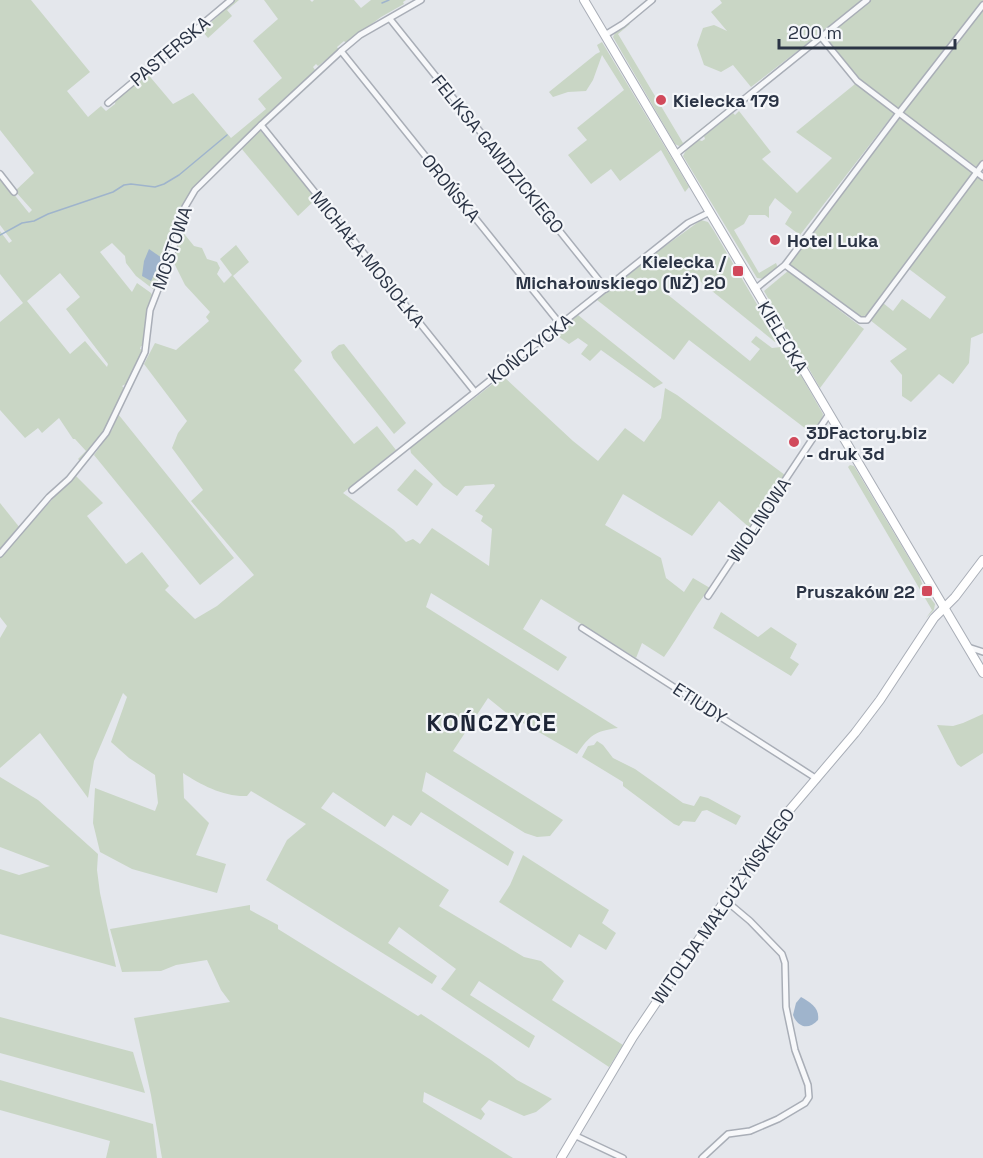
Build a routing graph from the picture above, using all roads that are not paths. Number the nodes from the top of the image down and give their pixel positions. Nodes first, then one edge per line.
1 (231, 0) edge
2 (421, 0) edge
3 (584, 0) edge
4 (652, 0) edge
5 (867, 0) edge
6 (983, 5) edge
7 (390, 19) junction
8 (605, 35) junction
9 (821, 37) junction
10 (341, 51) junction
11 (108, 103) dead end
12 (899, 113) junction
13 (261, 125) junction
14 (676, 154) junction
15 (983, 164) edge
16 (977, 172) junction
17 (0, 174) edge
18 (983, 177) edge
19 (14, 192) dead end
20 (710, 212) junction
21 (785, 265) junction
22 (606, 289) junction
23 (755, 289) junction
24 (561, 325) junction
25 (475, 393) junction
26 (829, 414) junction
27 (352, 490) dead end
28 (0, 554) edge
29 (983, 560) edge
30 (708, 596) dead end
31 (945, 609) junction
32 (582, 628) dead end
33 (968, 647) junction
34 (983, 652) edge
35 (982, 671) edge
36 (817, 779) junction
37 (725, 900) junction
38 (574, 1135) junction
39 (561, 1158) edge
40 (623, 1158) edge
41 (702, 1158) edge

1 - 11 street, PASTERSKA
2 - 7 street, MOSTOWA
3 - 8 main road, KIELECKA
4 - 8 street
5 - 9 street
6 - 12 street
7 - 10 street, MOSTOWA
7 - 22 street, FELIKSA GAWDZICKIEGO
8 - 14 main road, KIELECKA
9 - 12 street
9 - 14 street
10 - 13 street, MOSTOWA
10 - 24 street, OROŃSKA
12 - 16 street
12 - 21 street
13 - 25 street, MICHAŁA MOSIOŁKA
13 - 28 street, MOSTOWA
14 - 20 main road, KIELECKA
15 - 16 street
16 - 18 street
16 - 21 street
17 - 19 street
20 - 22 street, KOŃCZYCKA
20 - 23 main road, KIELECKA
21 - 23 street
22 - 24 street, KOŃCZYCKA
23 - 26 main road, KIELECKA
24 - 25 street, KOŃCZYCKA
25 - 27 street, KOŃCZYCKA
26 - 30 street, WIOLINOWA
26 - 31 main road, KIELECKA
29 - 31 main road, WITOLDA MAŁCUŻYŃSKIEGO
31 - 33 main road, KIELECKA
31 - 36 main road, WITOLDA MAŁCUŻYŃSKIEGO
32 - 36 street, ETIUDY
33 - 34 street
33 - 35 main road, KIELECKA
36 - 37 main road, WITOLDA MAŁCUŻYŃSKIEGO
37 - 38 main road, WITOLDA MAŁCUŻYŃSKIEGO
37 - 41 street
38 - 39 main road, WITOLDA MAŁCUŻYŃSKIEGO
38 - 40 street

